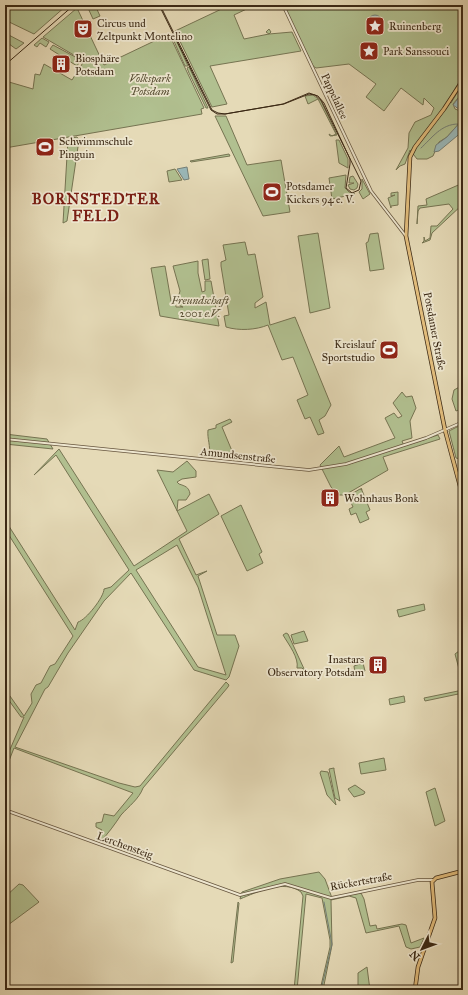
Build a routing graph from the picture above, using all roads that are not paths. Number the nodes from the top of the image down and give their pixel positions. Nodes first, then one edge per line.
1 (283, 5) edge
2 (463, 80) edge
3 (406, 236) junction
4 (463, 422) edge
5 (445, 430) junction
6 (5, 439) edge
7 (463, 497) edge
8 (5, 810) edge
9 (463, 871) edge
10 (433, 880) junction
11 (240, 895) joint
12 (415, 990) edge

1 - 3 street, Pappelallee
2 - 3 main road, Potsdamer Straße
3 - 5 main road, Potsdamer Straße
4 - 5 street, Amundsenstraße
5 - 6 street, Amundsenstraße
5 - 7 main road, Potsdamer Straße
8 - 11 street, Lerchensteig
9 - 10 main road, Rückertstraße
10 - 11 street, Rückertstraße
10 - 12 main road

